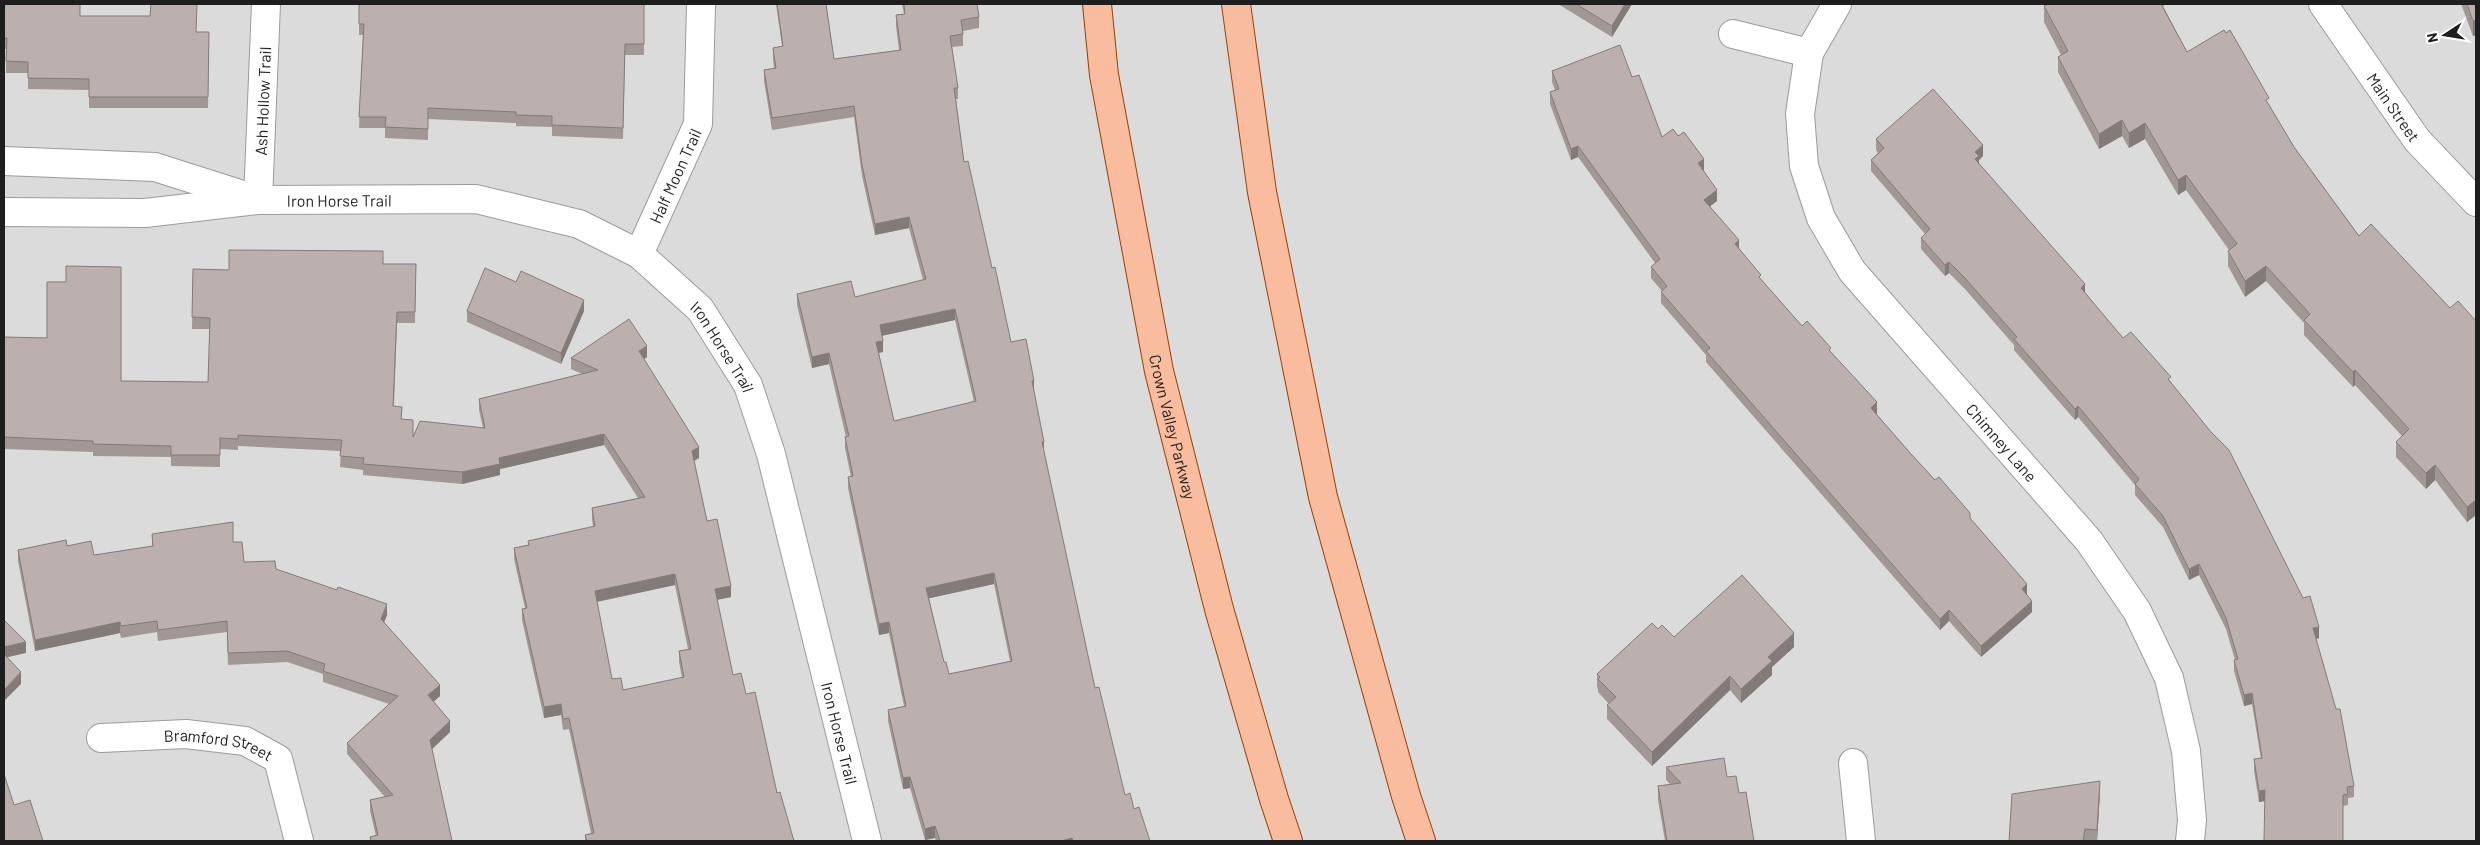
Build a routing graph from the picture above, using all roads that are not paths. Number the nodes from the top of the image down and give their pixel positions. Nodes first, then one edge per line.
1 (266, 4) edge
2 (701, 4) edge
3 (1097, 4) edge
4 (1236, 4) edge
5 (1837, 4) edge
6 (2323, 4) edge
7 (1733, 34) dead end
8 (1809, 52) junction
9 (4, 161) edge
10 (258, 200) junction
11 (2476, 202) edge
12 (4, 212) edge
13 (639, 254) junction
14 (100, 738) dead end
15 (1853, 763) dead end
16 (299, 841) edge
17 (867, 841) edge
18 (1288, 841) edge
19 (1421, 841) edge
20 (1861, 841) edge
21 (2190, 841) edge

1 - 10 street, Ash Hollow Trail
2 - 13 street, Half Moon Trail
3 - 18 main road, Crown Valley Parkway
4 - 19 main road
5 - 8 street, Chimney Lane
6 - 11 street, Main Street
7 - 8 street
8 - 21 street, Chimney Lane
9 - 10 street, Iron Horse Trail
10 - 12 street, Iron Horse Trail
10 - 13 street, Iron Horse Trail
13 - 17 street, Iron Horse Trail
14 - 16 street, Bramford Street
15 - 20 street

